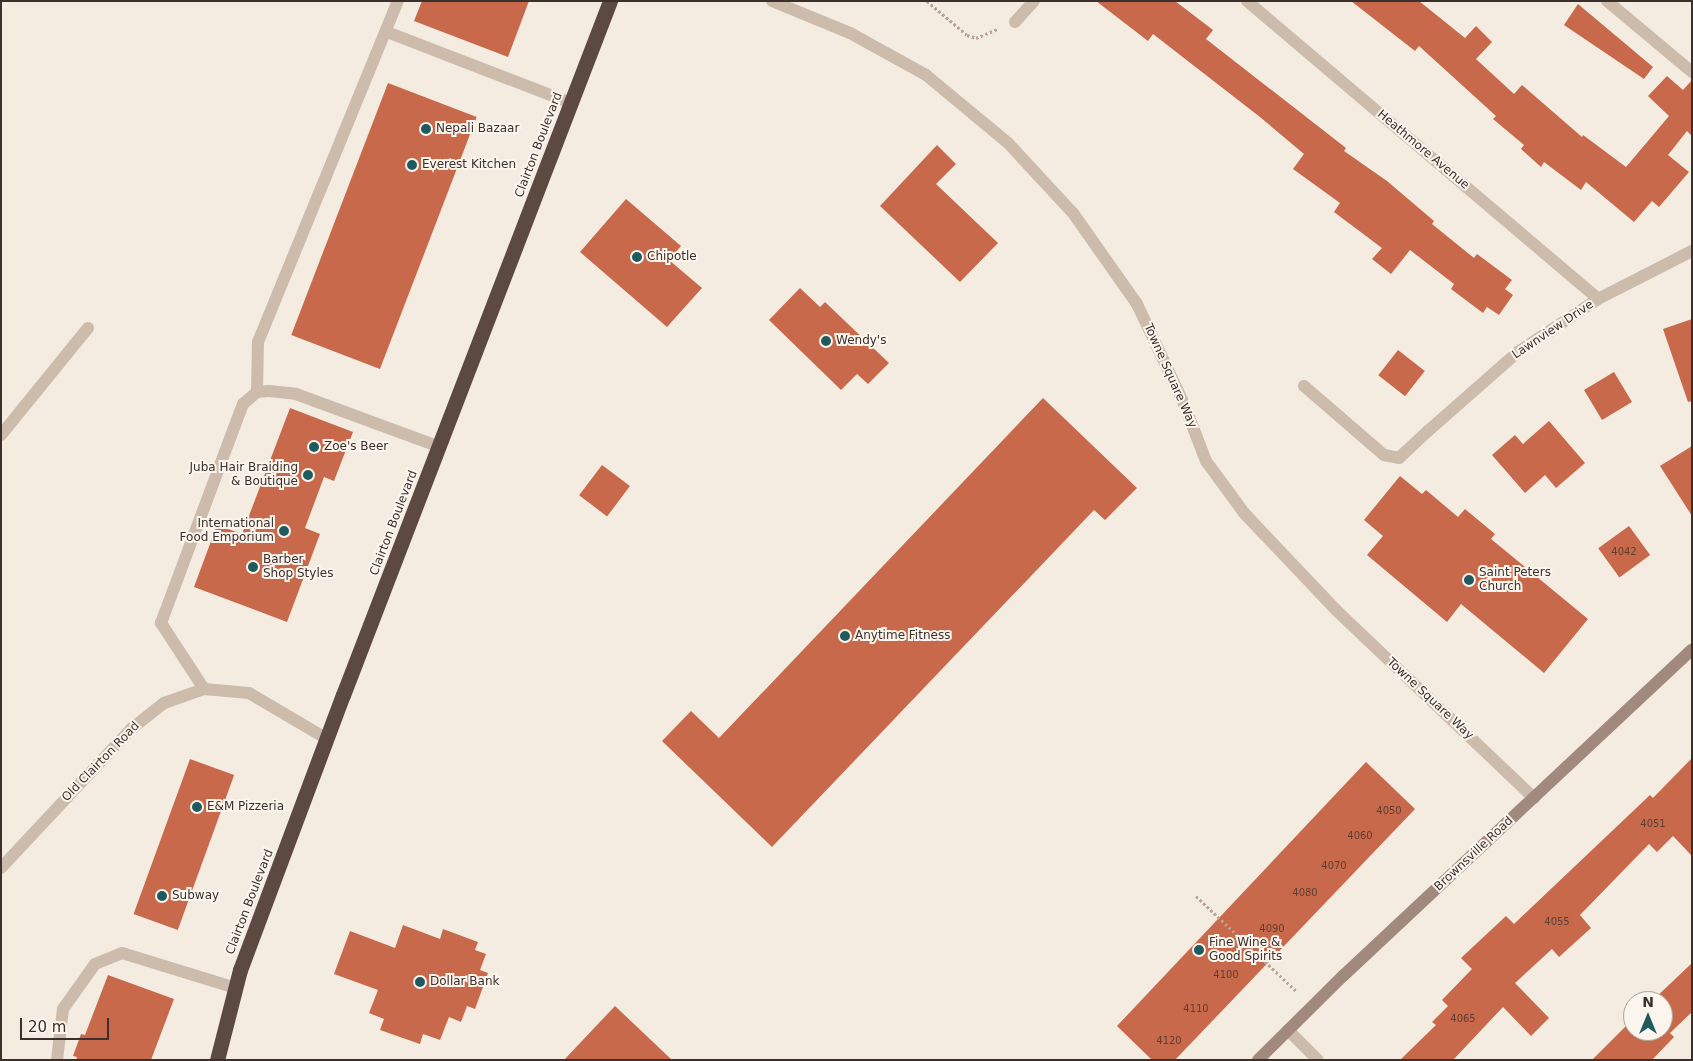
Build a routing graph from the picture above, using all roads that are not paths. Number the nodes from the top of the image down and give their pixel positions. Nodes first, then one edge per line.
1 (398, 1) edge
2 (610, 1) edge
3 (772, 1) edge
4 (1034, 1) edge
5 (1247, 1) edge
6 (1608, 1) edge
7 (1015, 22) dead end
8 (387, 32) junction
9 (1692, 72) edge
10 (572, 103) junction
11 (1692, 251) edge
12 (1598, 299) junction
13 (88, 328) dead end
14 (1304, 386) dead end
15 (257, 392) junction
16 (1, 435) edge
17 (440, 447) junction
18 (1692, 649) edge
19 (204, 690) junction
20 (327, 740) junction
21 (1534, 798) junction
22 (1, 868) edge
23 (236, 988) junction
24 (1288, 1030) junction
25 (57, 1060) edge
26 (216, 1060) edge
27 (1258, 1060) edge
28 (1318, 1060) edge

1 - 8 street
2 - 10 highway, Clairton Boulevard
3 - 21 street, Towne Square Way
4 - 7 street
5 - 12 street, Heathmore Avenue
6 - 9 street
8 - 10 street
8 - 15 street
10 - 17 highway, Clairton Boulevard
11 - 12 street, Lawnview Drive
12 - 14 street, Lawnview Drive
13 - 16 street
15 - 17 street
15 - 19 street
17 - 20 highway, Clairton Boulevard
18 - 21 main road, Brownsville Road
19 - 20 street, Old Clairton Road
19 - 22 street, Old Clairton Road
20 - 23 highway, Clairton Boulevard
21 - 24 main road, Brownsville Road
23 - 25 street
23 - 26 highway, Clairton Boulevard
24 - 27 main road, Brownsville Road
24 - 28 street

